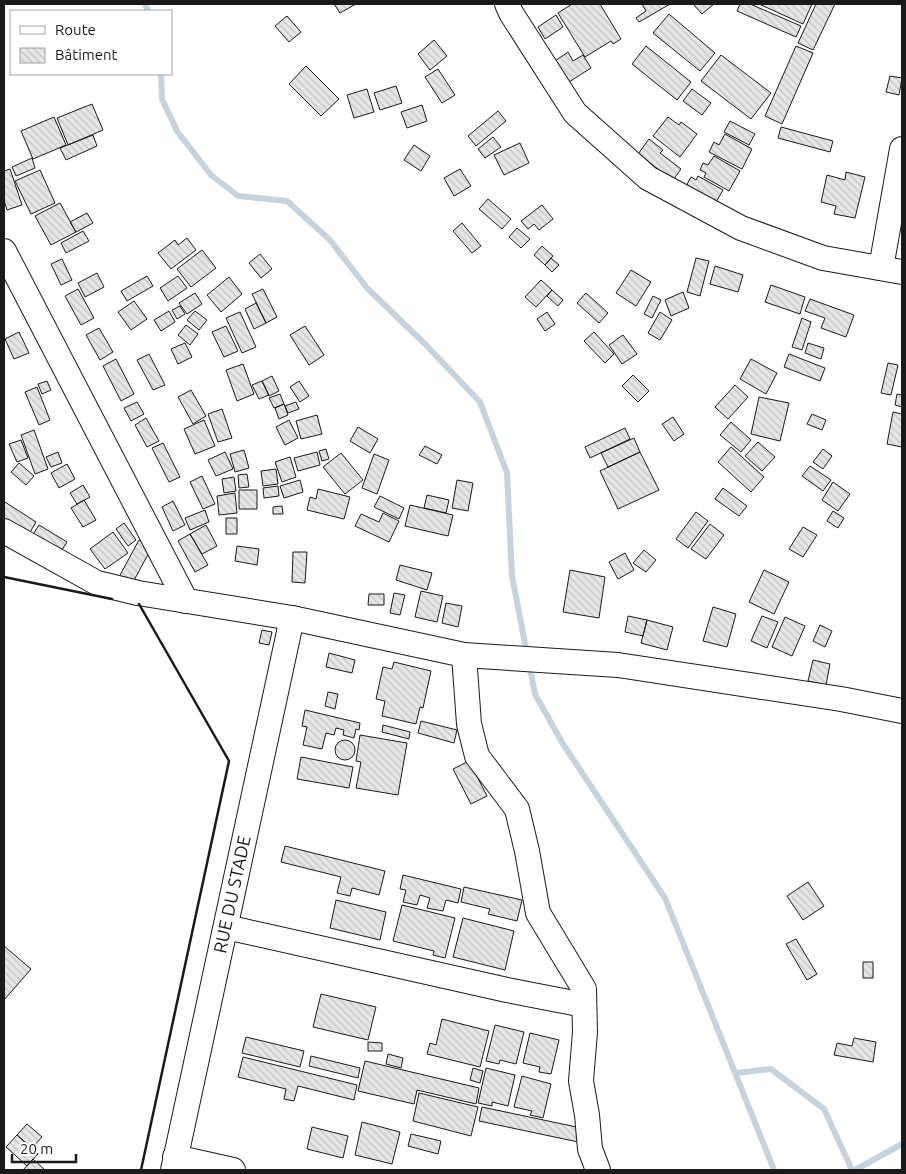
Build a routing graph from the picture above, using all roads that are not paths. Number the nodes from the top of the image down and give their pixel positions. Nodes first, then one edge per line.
1 (507, 4) edge
2 (902, 149) edge
3 (4, 251) edge
4 (892, 270) edge
5 (4, 531) edge
6 (186, 601) junction
7 (292, 618) junction
8 (464, 655) junction
9 (902, 711) edge
10 (226, 927) junction
11 (584, 1005) junction
12 (174, 1164) edge
13 (233, 1170) edge
14 (598, 1170) edge

1 - 4 street
2 - 4 street
3 - 6 street
5 - 6 street
6 - 7 street
7 - 8 street
7 - 10 street, RUE DU STADE
8 - 9 street
8 - 11 street
10 - 11 street
10 - 12 street, RUE DU STADE
11 - 14 street
12 - 13 street

